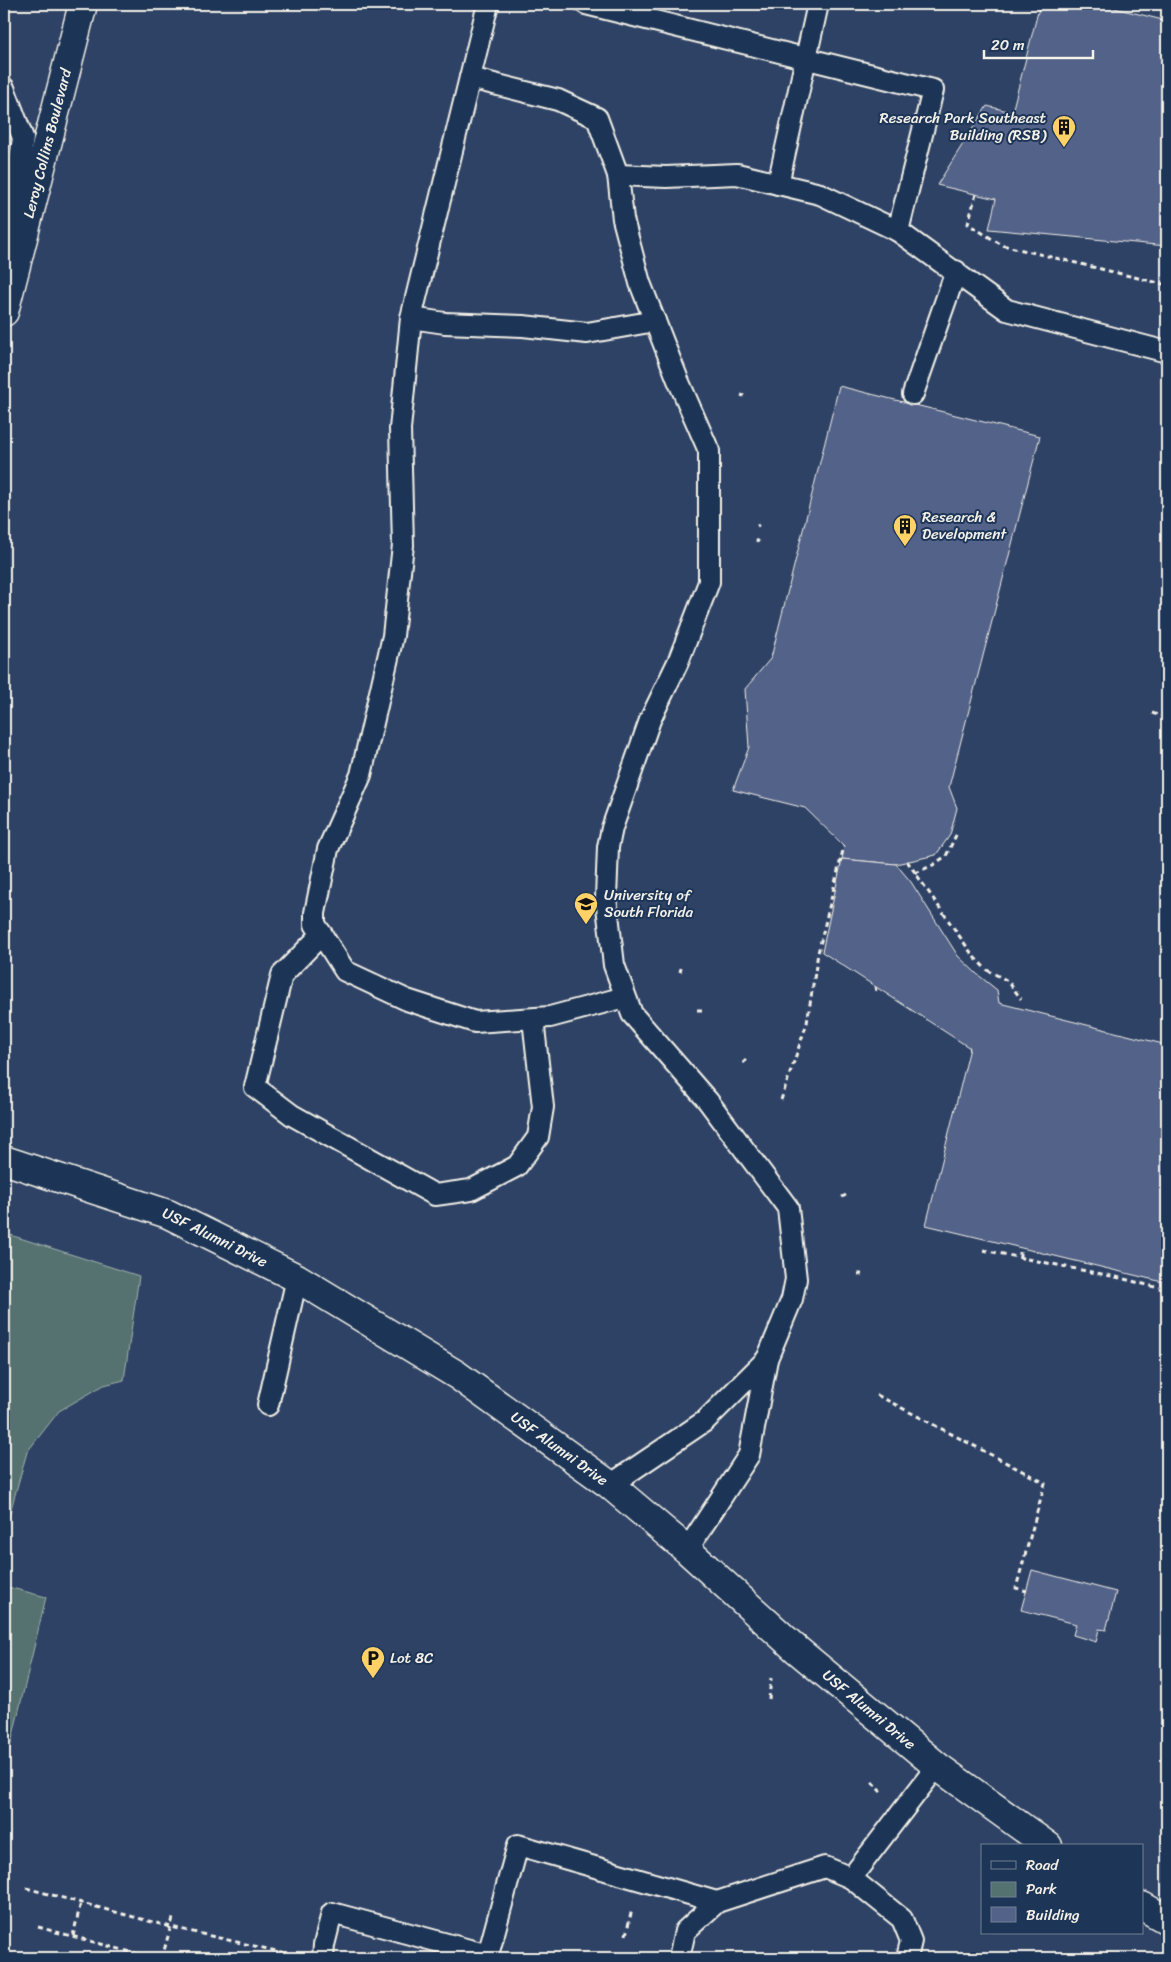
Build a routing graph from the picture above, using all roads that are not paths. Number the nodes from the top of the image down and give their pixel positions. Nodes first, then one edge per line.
1 (83, 4) edge
2 (488, 4) edge
3 (586, 4) edge
4 (818, 4) edge
5 (806, 58) junction
6 (470, 78) junction
7 (4, 88) edge
8 (618, 175) junction
9 (778, 184) junction
10 (898, 230) junction
11 (4, 269) edge
12 (956, 271) junction
13 (4, 312) edge
14 (411, 318) junction
15 (655, 322) junction
16 (1167, 352) edge
17 (912, 394) dead end
18 (322, 934) junction
19 (625, 997) junction
20 (533, 1019) junction
21 (4, 1160) edge
22 (296, 1278) junction
23 (767, 1359) junction
24 (268, 1405) dead end
25 (610, 1485) junction
26 (687, 1550) junction
27 (937, 1766) junction
28 (1045, 1844) edge
29 (851, 1878) junction
30 (717, 1902) junction
31 (1144, 1907) edge
32 (1167, 1920) edge
33 (323, 1958) edge
34 (677, 1958) edge
35 (907, 1958) edge

1 - 13 street, Leroy Collins Boulevard
2 - 6 lane
3 - 5 lane
4 - 5 lane
5 - 9 lane
5 - 10 lane
6 - 8 lane
6 - 14 lane
7 - 11 lane
8 - 9 lane
8 - 15 lane
9 - 10 lane
10 - 12 lane
12 - 16 lane
12 - 17 lane
14 - 15 lane
14 - 18 lane
15 - 19 lane
18 - 20 lane
18 - 20 lane
19 - 20 lane
19 - 23 lane
21 - 22 street, USF Alumni Drive
22 - 24 lane
22 - 25 street, USF Alumni Drive
23 - 25 lane
23 - 26 lane
25 - 26 street, USF Alumni Drive
26 - 27 street, USF Alumni Drive
27 - 28 street, USF Alumni Drive
27 - 29 lane
29 - 30 lane
29 - 35 lane
30 - 33 lane
30 - 34 lane
31 - 32 street

